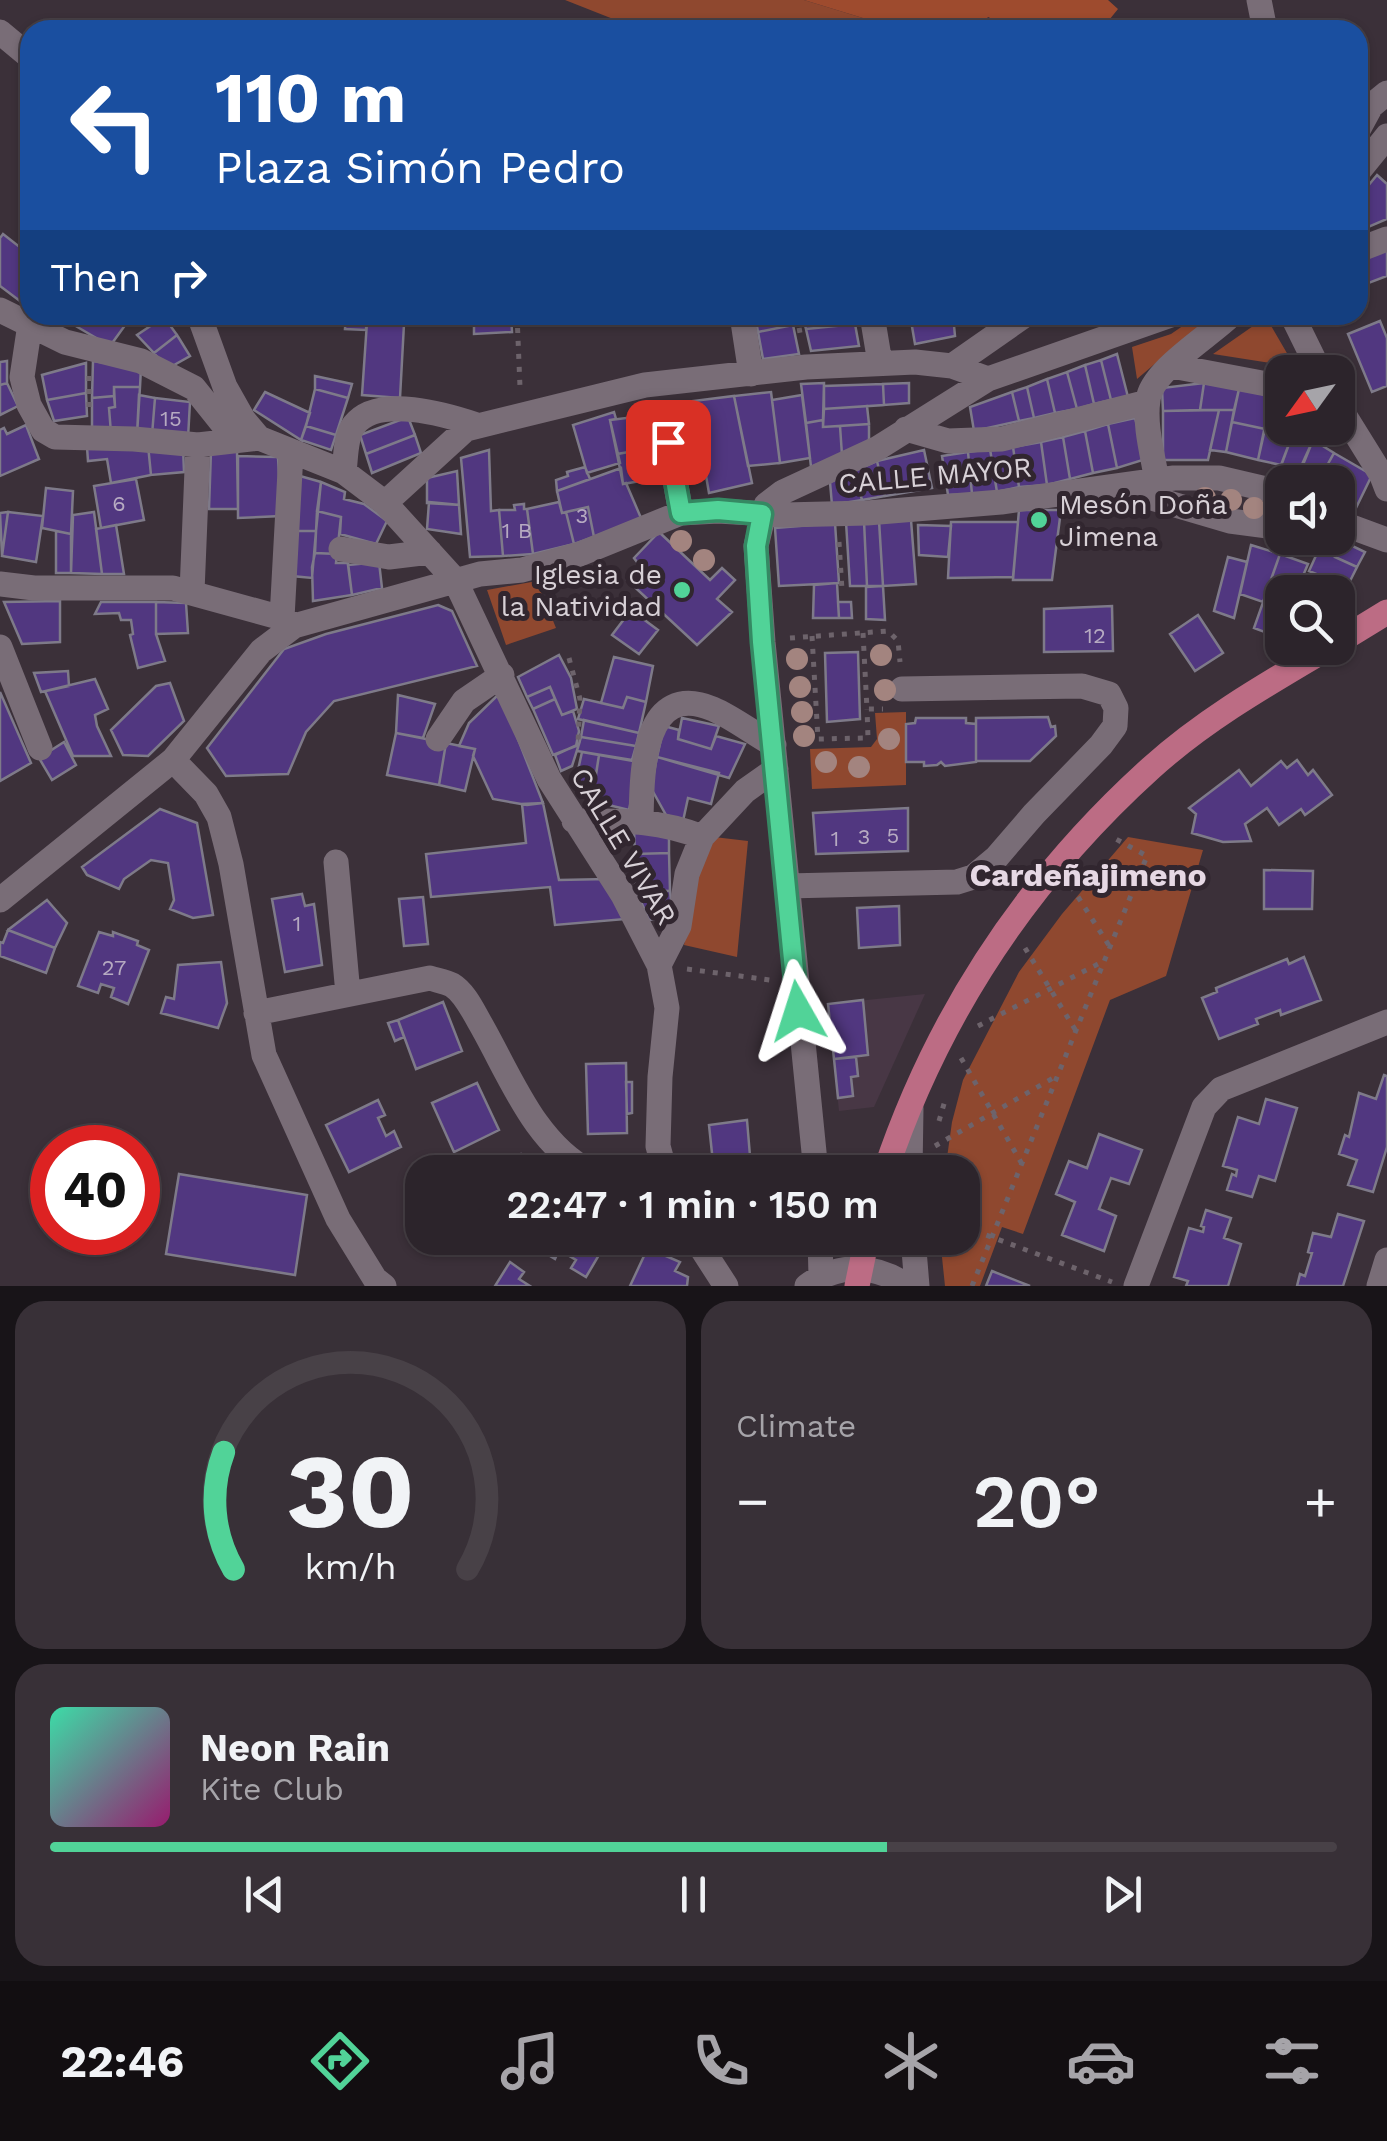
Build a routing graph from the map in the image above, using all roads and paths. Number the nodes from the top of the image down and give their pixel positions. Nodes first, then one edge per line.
1 (0, 32) edge
2 (20, 49) edge
3 (1387, 93) edge
4 (1368, 112) edge
5 (1387, 136) edge
6 (1368, 160) edge
7 (30, 325) edge
8 (32, 325) edge
9 (203, 325) edge
10 (518, 325) edge
11 (744, 325) edge
12 (874, 325) edge
13 (1011, 325) edge
14 (1142, 325) edge
15 (1219, 325) edge
16 (1297, 325) edge
17 (89, 350) junction
18 (1312, 355) edge
19 (880, 363) junction
20 (952, 366) junction
21 (1172, 366) junction
22 (751, 374) junction
23 (988, 379) junction
24 (1265, 384) edge
25 (1147, 402) junction
26 (520, 414) junction
27 (477, 425) junction
28 (906, 429) junction
29 (1355, 433) edge
30 (90, 438) junction
31 (259, 438) junction
32 (668, 442) dead end
33 (198, 445) junction
34 (291, 453) junction
35 (344, 472) junction
36 (1157, 480) junction
37 (1111, 487) junction
38 (1387, 489) edge
39 (1265, 490) edge
40 (384, 503) junction
41 (681, 513) junction
42 (762, 514) junction
43 (838, 514) junction
44 (1265, 528) edge
45 (1355, 528) edge
46 (1387, 540) edge
47 (341, 550) dead end
48 (430, 552) junction
49 (455, 580) junction
50 (0, 584) edge
51 (842, 590) dead end
52 (192, 592) junction
53 (1387, 612) edge
54 (288, 622) junction
55 (864, 632) junction
56 (1355, 632) edge
57 (812, 635) junction
58 (762, 642) junction
59 (0, 648) edge
60 (569, 658) dead end
61 (1301, 665) edge
62 (502, 675) junction
63 (902, 690) junction
64 (866, 709) junction
65 (438, 739) dead end
66 (578, 743) dead end
67 (40, 748) dead end
68 (775, 757) junction
69 (173, 760) junction
70 (641, 820) junction
71 (574, 821) junction
72 (1124, 827) dead end
73 (702, 837) junction
74 (1114, 838) junction
75 (1102, 849) dead end
76 (336, 862) dead end
77 (787, 886) junction
78 (1060, 895) dead end
79 (0, 900) edge
80 (1110, 947) junction
81 (1013, 957) dead end
82 (1104, 960) junction
83 (659, 965) junction
84 (796, 984) junction
85 (1049, 990) junction
86 (348, 994) junction
87 (256, 1014) junction
88 (978, 1015) dead end
89 (1387, 1022) edge
90 (1076, 1030) junction
91 (954, 1069) dead end
92 (1058, 1075) junction
93 (949, 1085) dead end
94 (912, 1103) junction
95 (992, 1112) junction
96 (564, 1155) edge
97 (660, 1155) edge
98 (814, 1155) edge
99 (892, 1155) edge
100 (910, 1155) edge
101 (1022, 1164) junction
102 (980, 1233) edge
103 (992, 1237) junction
104 (706, 1255) edge
105 (818, 1255) edge
106 (914, 1255) edge
107 (1387, 1260) edge
108 (859, 1277) edge
109 (814, 1281) edge
110 (1119, 1285) edge
111 (384, 1286) edge
112 (726, 1286) edge
113 (908, 1286) edge
114 (917, 1286) edge
115 (972, 1286) edge
116 (1136, 1286) edge
117 (1379, 1286) edge

1 - 2 street
3 - 4 street
5 - 6 street
7 - 30 street
8 - 17 street, CALLE VIVAR
9 - 31 street
10 - 26 path
11 - 22 street
12 - 19 street
13 - 20 street
14 - 23 street
15 - 21 street
16 - 18 street
17 - 30 path
17 - 31 street, CALLE VIVAR
19 - 20 street
19 - 22 street
20 - 23 street
21 - 24 street
21 - 25 street
22 - 26 street
23 - 28 street
25 - 28 street
25 - 36 street
26 - 27 street
27 - 35 street
27 - 40 street
28 - 42 street
29 - 38 street
30 - 33 street
31 - 33 street
31 - 34 street, CALLE VIVAR
32 - 41 street
33 - 52 street
34 - 35 street, CALLE VIVAR
34 - 54 street
35 - 40 street, CALLE VIVAR
36 - 37 street, CALLE MAYOR
36 - 39 street, CALLE MAYOR
37 - 43 street, CALLE MAYOR
37 - 44 street, CALLE MAYOR
40 - 48 street, CALLE VIVAR
41 - 42 street, CALLE MAYOR
41 - 49 street, CALLE MAYOR
42 - 43 street, CALLE MAYOR
42 - 58 street
43 - 51 path
45 - 46 street
47 - 48 street
48 - 49 street, CALLE VIVAR
49 - 54 street, CALLE MAYOR
49 - 62 street, CALLE VIVAR
50 - 52 street
52 - 54 street
53 - 56 main road
54 - 69 street
55 - 57 path
55 - 63 path
55 - 64 path
57 - 58 path
57 - 64 path
58 - 68 street
59 - 67 street
60 - 66 path
61 - 94 main road
62 - 65 street
62 - 71 street, CALLE VIVAR
63 - 64 path
63 - 77 street
68 - 70 street
68 - 73 street
68 - 77 street
69 - 79 street
69 - 87 street
70 - 71 street
70 - 73 street
71 - 83 street, CALLE VIVAR
72 - 74 path
73 - 83 street
74 - 75 path
74 - 80 path
76 - 86 street
77 - 84 street
78 - 80 path
80 - 82 path
81 - 85 path
82 - 85 path
82 - 90 path
83 - 84 path
83 - 97 street, CALLE VIVAR
84 - 98 street
85 - 88 path
85 - 90 path
86 - 87 street
86 - 96 street
87 - 111 street
89 - 116 street
90 - 92 path
91 - 95 path
92 - 95 path
92 - 101 path
93 - 95 path
94 - 99 main road
94 - 100 street
95 - 101 path
101 - 103 path
102 - 103 path
103 - 110 path
103 - 115 path
104 - 112 street
105 - 109 street
106 - 114 street
107 - 117 street
108 - 109 street
108 - 113 street

